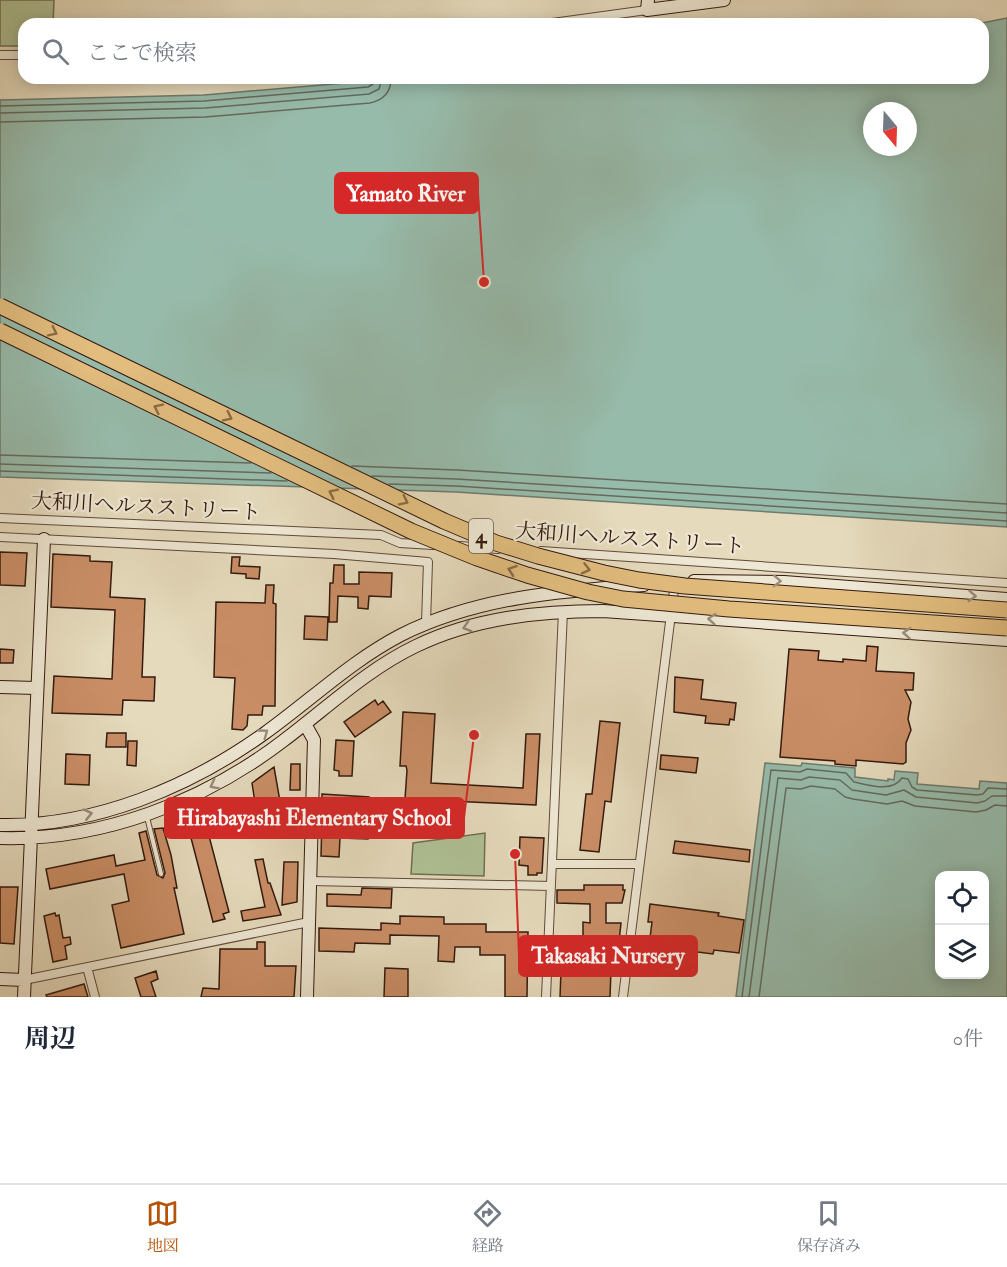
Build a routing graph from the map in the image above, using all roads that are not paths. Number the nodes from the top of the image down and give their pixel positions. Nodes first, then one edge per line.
1 (724, 0) edge
2 (647, 5) edge
3 (577, 18) edge
4 (0, 55) edge
5 (18, 55) edge
6 (0, 306) edge
7 (0, 332) edge
8 (0, 518) edge
9 (0, 537) edge
10 (44, 539) junction
11 (675, 582) junction
12 (1007, 582) edge
13 (1007, 599) edge
14 (1007, 610) edge
15 (563, 612) junction
16 (671, 616) junction
17 (426, 623) junction
18 (1007, 628) edge
19 (1007, 640) edge
20 (0, 687) edge
21 (36, 688) junction
22 (305, 724) junction
23 (146, 814) junction
24 (313, 814) junction
25 (363, 817) dead end
26 (0, 825) edge
27 (31, 825) junction
28 (0, 838) edge
29 (31, 839) junction
30 (552, 864) junction
31 (639, 864) junction
32 (161, 874) dead end
33 (311, 881) junction
34 (551, 886) junction
35 (309, 922) junction
36 (87, 967) junction
37 (0, 979) edge
38 (24, 980) junction
39 (24, 997) edge
40 (95, 997) edge
41 (307, 997) edge
42 (546, 997) edge
43 (623, 997) edge

1 - 2 street
2 - 3 street
4 - 5 street
6 -> 14 highway, 4, bridge
18 -> 7 highway, 4, bridge
8 - 12 street, 大和川ヘルスストリート
9 - 10 street
10 - 17 street
10 - 21 street
11 -> 13 street
11 - 16 street
11 - 17 street
15 - 16 street
15 -> 22 street
15 - 30 street
19 -> 16 street
16 - 31 street
27 -> 17 street
20 - 21 street
21 - 27 street
22 -> 23 street
22 - 24 street
23 - 29 street
23 - 32 lane
24 - 25 lane
24 - 33 street
26 - 27 street
27 - 29 street
28 - 29 street
29 - 38 street
30 - 31 street
30 - 34 street
31 - 43 street
33 - 34 street
33 - 35 street
34 - 42 street
35 - 36 street
35 - 41 street
36 - 38 street
36 - 40 street
37 - 38 street
38 - 39 street

